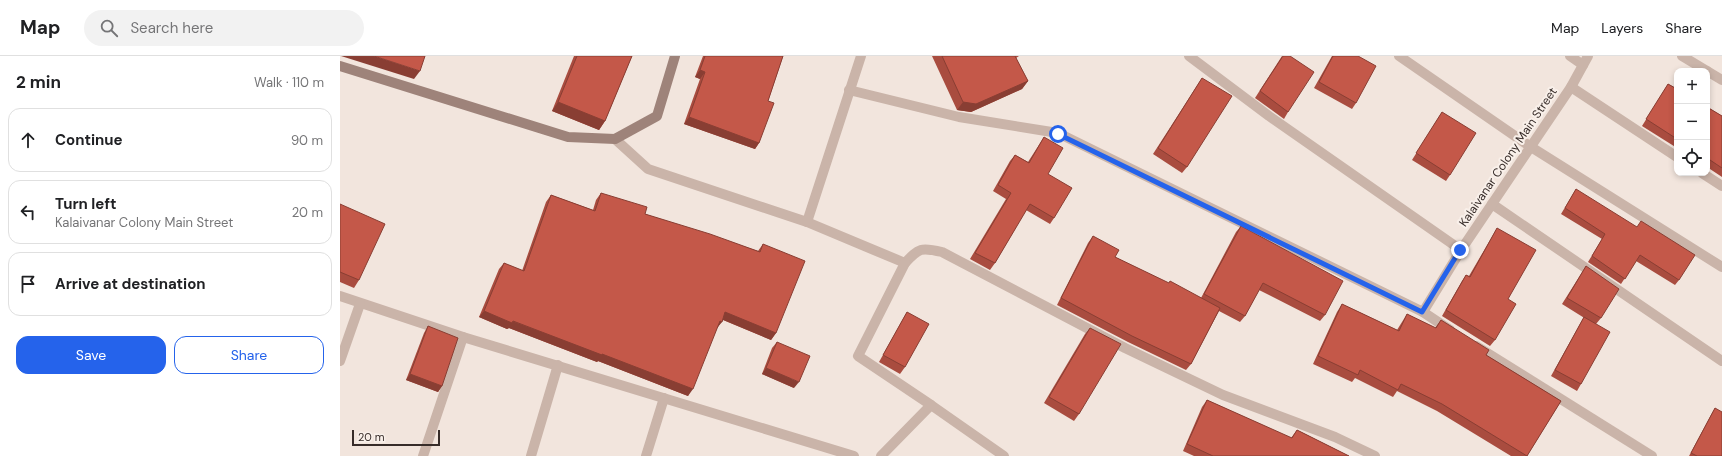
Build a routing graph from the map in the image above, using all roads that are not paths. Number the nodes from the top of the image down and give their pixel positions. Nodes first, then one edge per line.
1 (675, 56) edge
2 (861, 56) edge
3 (1189, 56) edge
4 (1399, 56) edge
5 (1570, 56) edge
6 (1682, 56) edge
7 (1585, 60) edge
8 (340, 66) edge
9 (1702, 68) edge
10 (1710, 73) edge
11 (1722, 80) edge
12 (1571, 87) junction
13 (849, 90) junction
14 (615, 139) junction
15 (1531, 148) junction
16 (1674, 155) edge
17 (1707, 176) edge
18 (1722, 186) edge
19 (1492, 204) junction
20 (807, 222) junction
21 (1460, 250) junction
22 (905, 263) junction
23 (1722, 267) edge
24 (340, 296) edge
25 (360, 304) junction
26 (1422, 312) junction
27 (1456, 333) edge
28 (463, 337) junction
29 (1470, 342) edge
30 (340, 360) edge
31 (1722, 361) edge
32 (558, 365) junction
33 (664, 398) junction
34 (931, 405) junction
35 (423, 456) edge
36 (531, 456) edge
37 (646, 456) edge
38 (854, 456) edge
39 (881, 456) edge
40 (1004, 456) edge
41 (1375, 456) edge
42 (1652, 456) edge

1 - 14 main road
2 - 13 street
3 - 21 street
4 - 15 street
5 - 7 street
6 - 9 street
7 - 12 street, Kalaivanar Colony Main Street
8 - 14 main road
10 - 11 street
12 - 15 street, Kalaivanar Colony Main Street
12 - 16 street
13 - 20 street
13 - 26 street
14 - 20 street
15 - 19 street, Kalaivanar Colony Main Street
15 - 23 street
17 - 18 street
19 - 21 street, Kalaivanar Colony Main Street
19 - 31 street
20 - 22 street
21 - 26 street, Kalaivanar Colony Main Street
22 - 34 street
22 - 41 street
24 - 25 street
25 - 28 street
25 - 30 street
26 - 27 street
28 - 32 street
28 - 35 street
29 - 42 street
32 - 33 street
32 - 36 street
33 - 37 street
33 - 38 street
34 - 39 street
34 - 40 street

